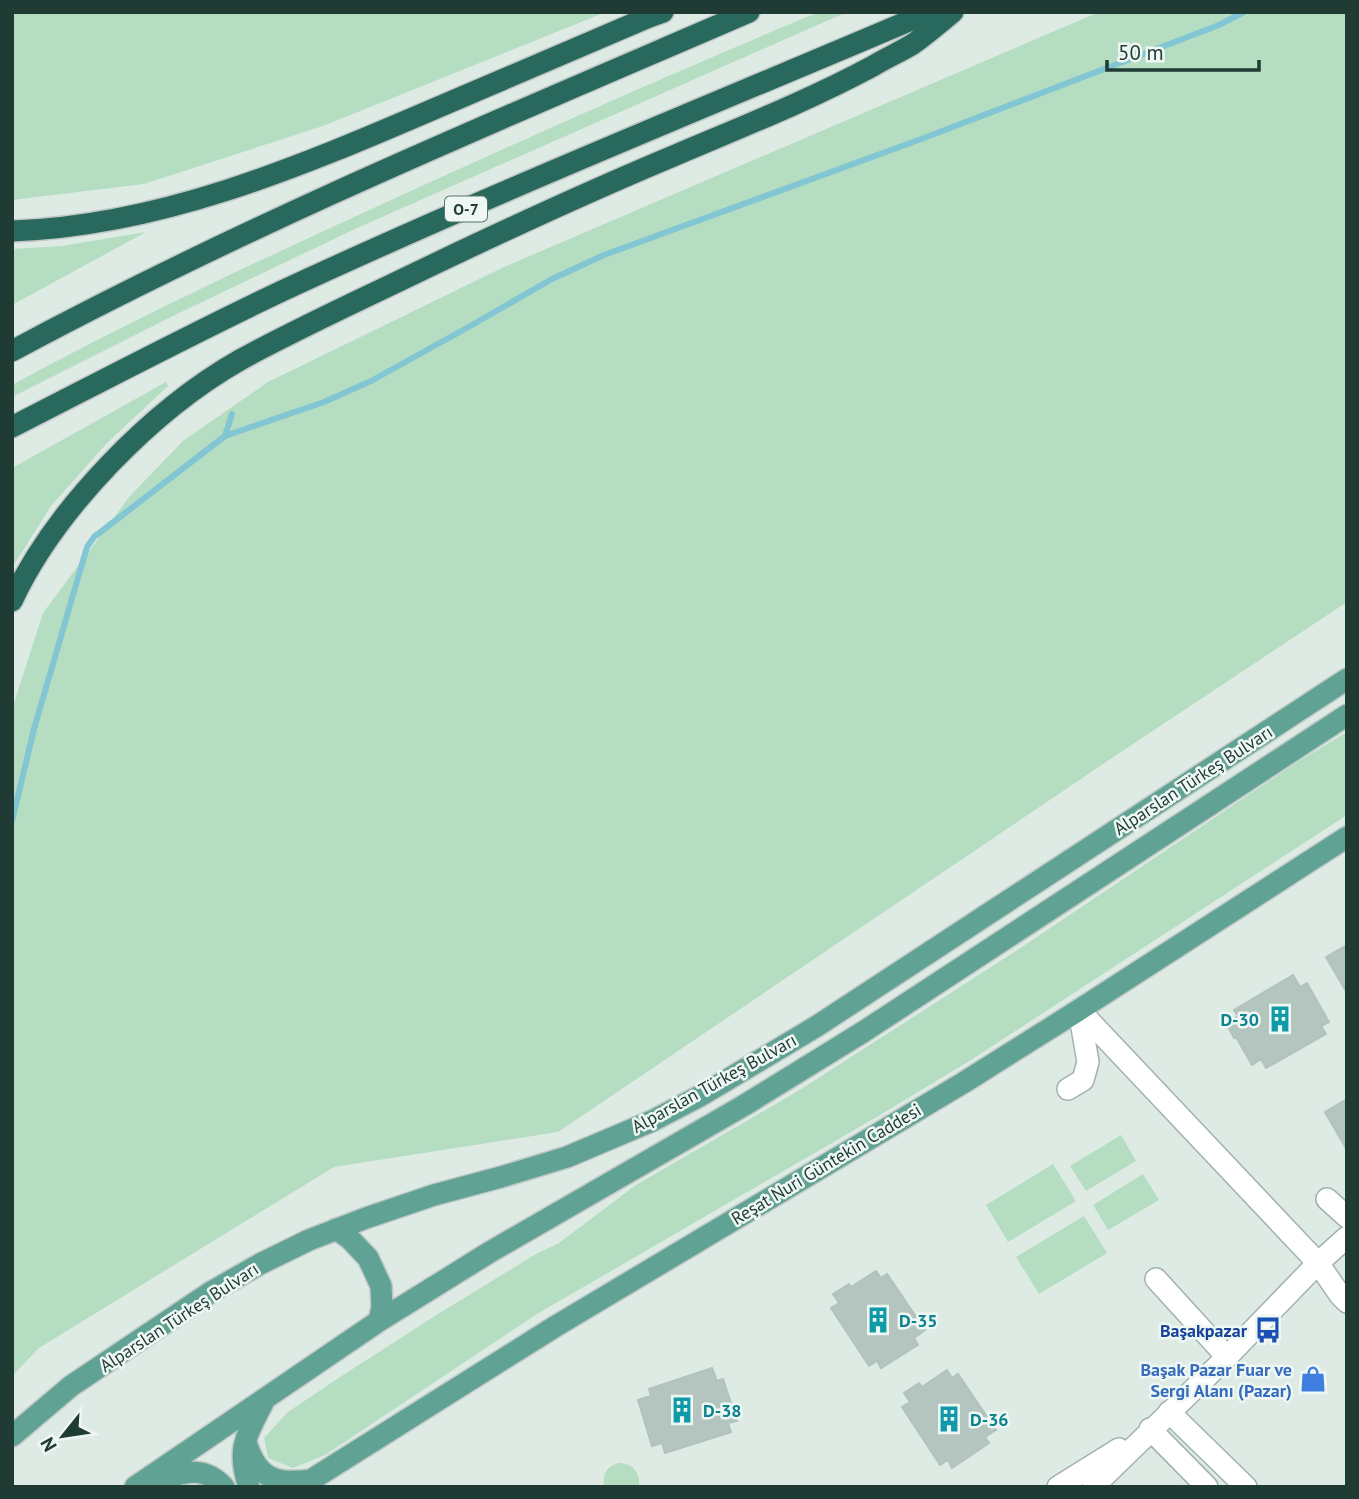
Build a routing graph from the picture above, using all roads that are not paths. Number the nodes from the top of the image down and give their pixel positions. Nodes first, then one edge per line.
1 (663, 12) edge
2 (749, 12) edge
3 (930, 12) edge
4 (953, 12) edge
5 (12, 232) edge
6 (12, 351) edge
7 (12, 427) edge
8 (12, 601) edge
9 (1347, 679) edge
10 (1347, 715) edge
11 (1347, 837) edge
12 (1079, 1010) junction
13 (1068, 1089) dead end
14 (1327, 1199) dead end
15 (1347, 1217) edge
16 (336, 1229) junction
17 (1347, 1237) edge
18 (1318, 1263) junction
19 (1156, 1279) dead end
20 (1347, 1302) edge
21 (379, 1321) junction
22 (1227, 1357) junction
23 (264, 1400) junction
24 (1169, 1412) junction
25 (1150, 1430) junction
26 (12, 1436) edge
27 (245, 1438) junction
28 (307, 1483) edge
29 (137, 1486) edge
30 (224, 1487) edge
31 (249, 1487) edge
32 (1058, 1487) edge
33 (1093, 1487) edge
34 (1207, 1487) edge
35 (1246, 1487) edge

1 - 5 highway
2 - 6 highway
3 - 7 highway, O-7
4 - 8 highway
9 - 16 main road, Alparslan Türkeş Bulvarı
10 - 21 main road, Alparslan Türkeş Bulvarı
11 - 12 main road, Reşat Nuri Güntekin Caddesi
12 - 13 street
12 - 18 street
12 - 28 main road, Reşat Nuri Güntekin Caddesi
14 - 15 street
16 - 21 main road
16 - 26 main road, Alparslan Türkeş Bulvarı
17 - 18 street
18 - 20 street
18 - 22 street
19 - 22 street
21 - 23 main road, Alparslan Türkeş Bulvarı
22 - 24 street
23 - 27 main road
23 - 29 main road, Alparslan Türkeş Bulvarı
24 - 25 street
24 - 35 street
25 - 32 street
25 - 33 street
25 - 34 street
27 - 28 main road
27 - 31 main road
29 - 30 main road

